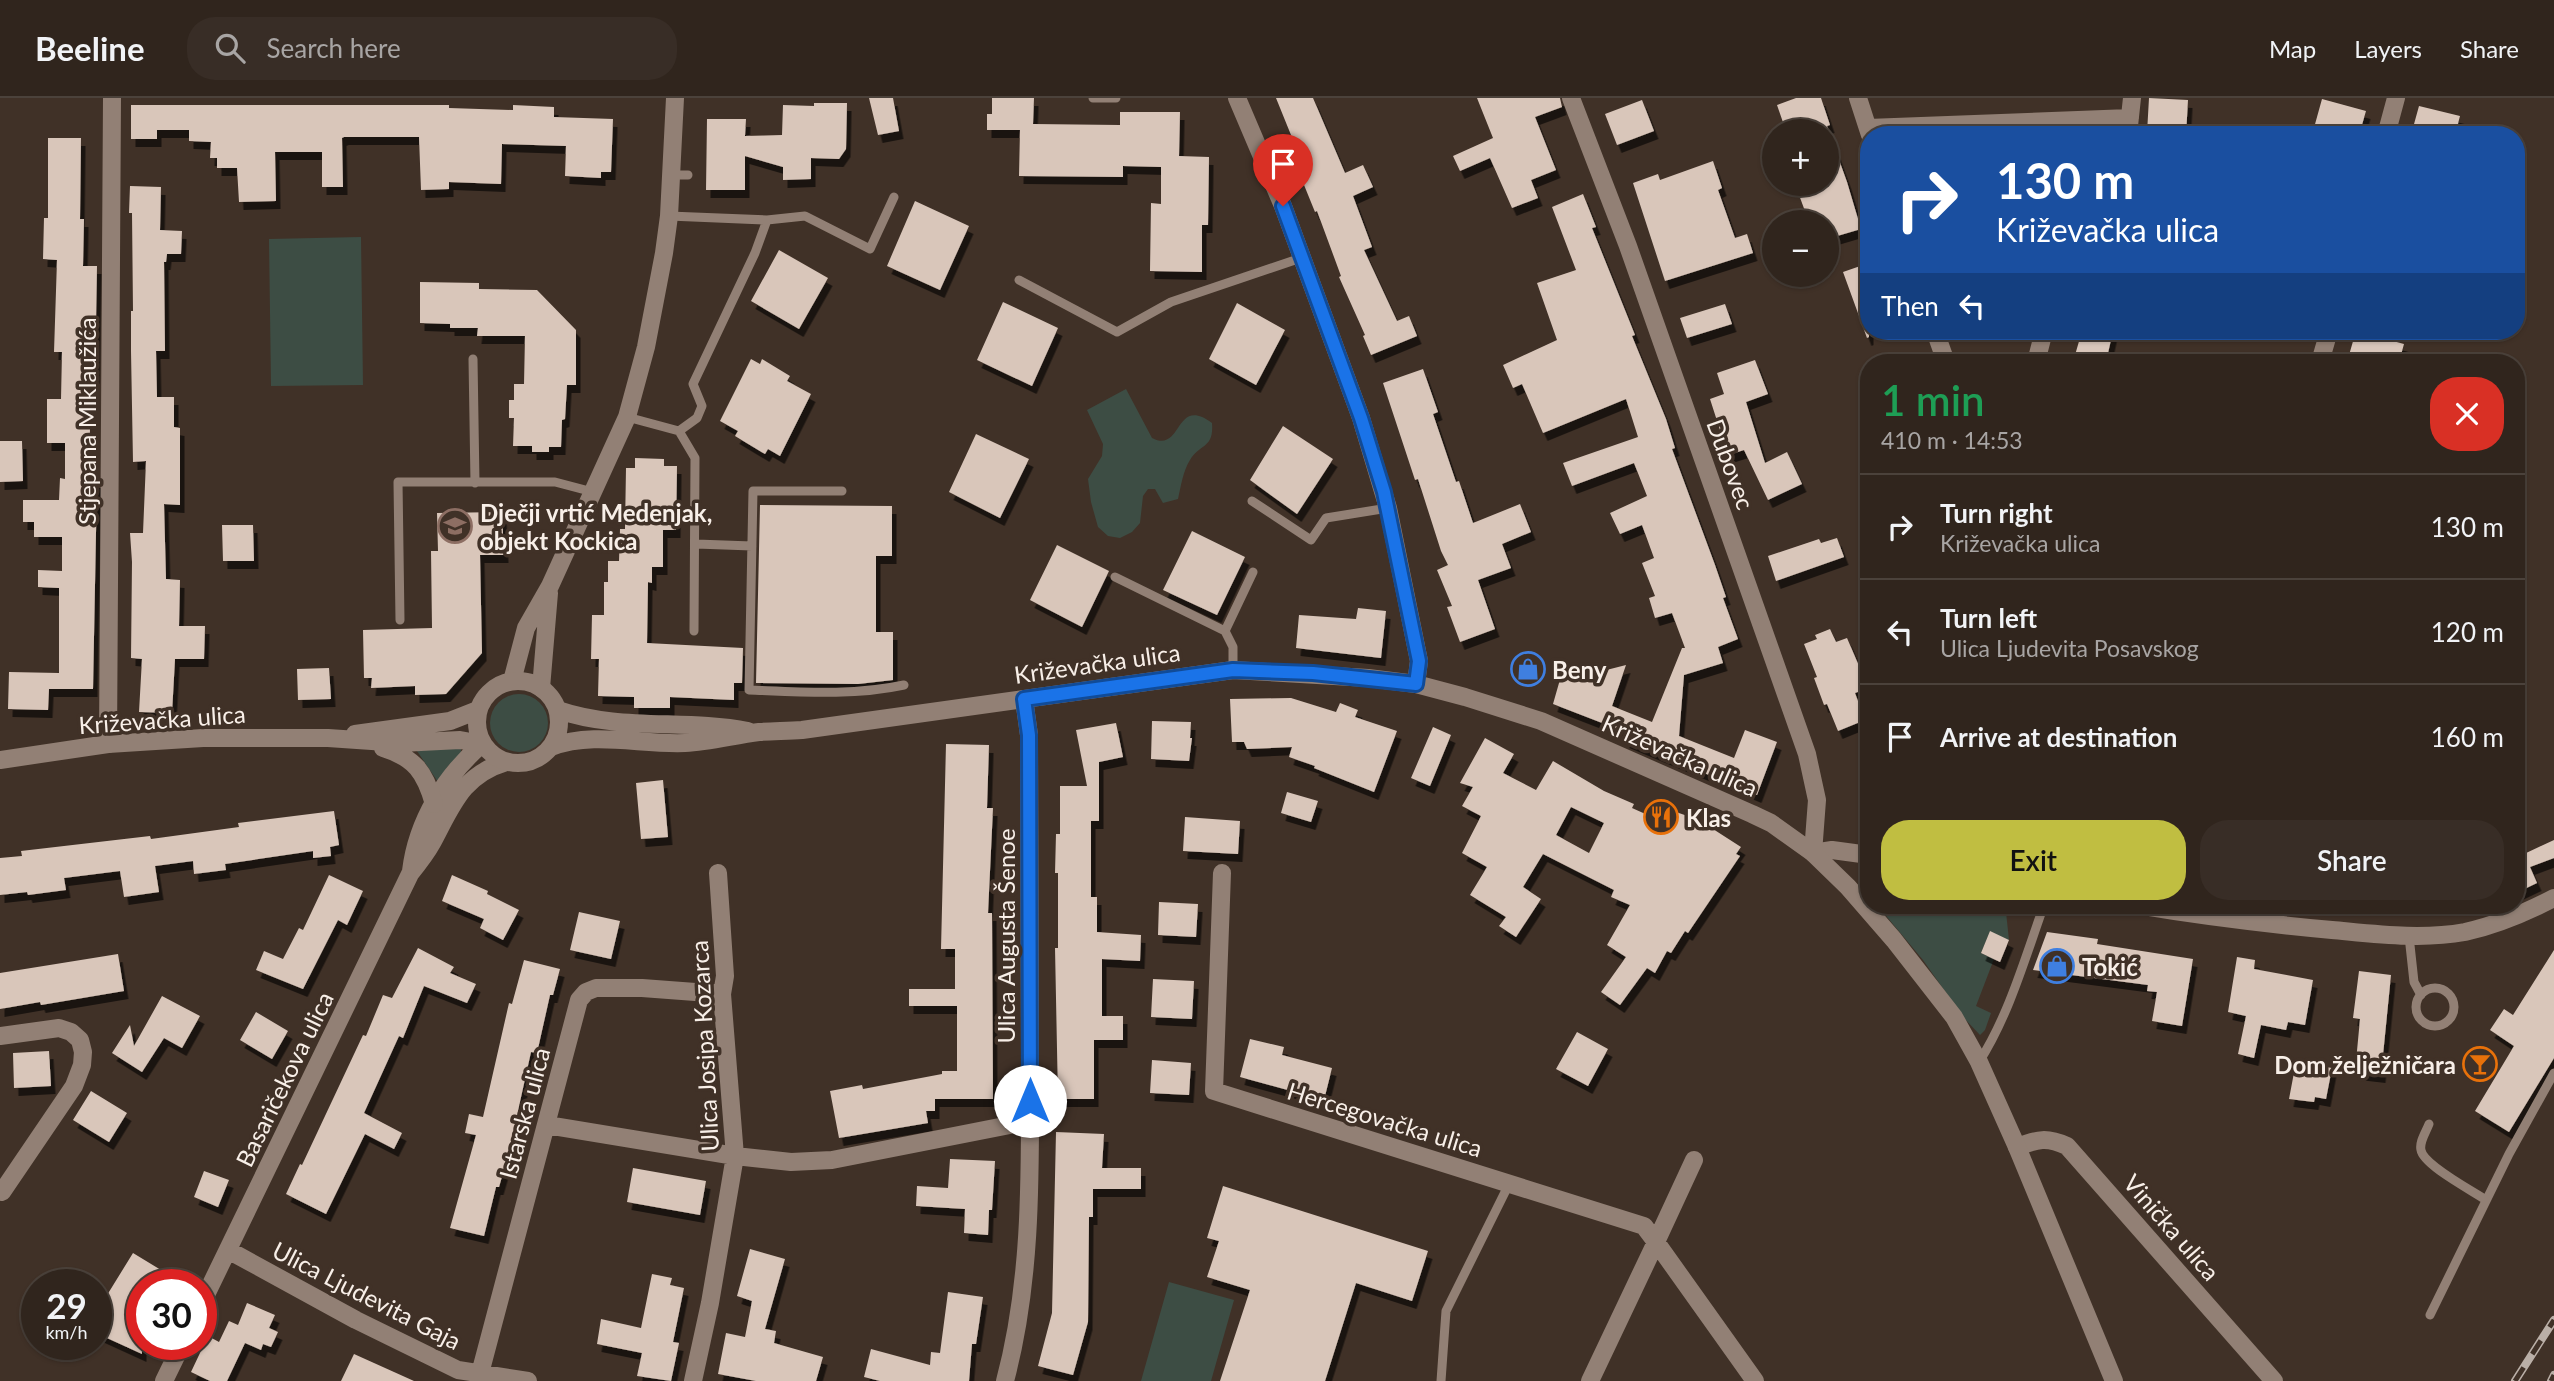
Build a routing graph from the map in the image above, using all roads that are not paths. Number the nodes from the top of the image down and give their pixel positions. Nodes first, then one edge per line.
1 (112, 98) edge
2 (675, 98) edge
3 (1093, 98) edge
4 (1116, 98) edge
5 (1237, 98) edge
6 (1571, 98) edge
7 (1858, 98) edge
8 (2132, 98) edge
9 (2396, 98) edge
10 (1867, 126) edge
11 (2129, 126) edge
12 (2388, 126) edge
13 (894, 197) dead end
14 (669, 216) junction
15 (767, 220) junction
16 (1301, 258) junction
17 (1019, 280) dead end
18 (473, 359) dead end
19 (627, 416) junction
20 (679, 431) junction
21 (475, 482) junction
22 (842, 491) dead end
23 (593, 492) junction
24 (1252, 501) dead end
25 (1388, 508) junction
26 (696, 544) junction
27 (752, 546) junction
28 (1253, 572) dead end
29 (1115, 577) dead end
30 (550, 586) junction
31 (400, 620) dead end
32 (694, 631) dead end
33 (1225, 631) junction
34 (1233, 670) junction
35 (512, 681) junction
36 (1416, 684) junction
37 (904, 685) dead end
38 (541, 688) junction
39 (1024, 699) junction
40 (478, 710) junction
41 (558, 710) junction
42 (758, 732) junction
43 (328, 738) junction
44 (366, 742) junction
45 (108, 744) junction
46 (482, 744) junction
47 (551, 747) junction
48 (0, 760) edge
49 (506, 762) junction
50 (433, 804) junction
51 (1813, 853) junction
52 (1860, 854) edge
53 (718, 873) dead end
54 (1222, 873) dead end
55 (411, 874) junction
56 (2554, 898) edge
57 (1860, 901) edge
58 (2525, 913) edge
59 (1871, 914) edge
60 (2041, 914) edge
61 (2208, 914) edge
62 (2523, 914) edge
63 (2409, 936) junction
64 (722, 994) junction
65 (2421, 995) junction
66 (0, 1036) edge
67 (1979, 1062) junction
68 (2554, 1073) edge
69 (1030, 1121) junction
70 (2429, 1124) dead end
71 (547, 1125) junction
72 (2017, 1147) junction
73 (735, 1156) junction
74 (1694, 1160) dead end
75 (1509, 1184) junction
76 (1, 1193) edge
77 (2486, 1200) junction
78 (1656, 1242) junction
79 (228, 1250) junction
80 (217, 1272) edge
81 (2430, 1315) dead end
82 (174, 1360) edge
83 (480, 1377) edge
84 (164, 1381) edge
85 (528, 1381) edge
86 (693, 1381) edge
87 (1005, 1381) edge
88 (1441, 1381) edge
89 (1590, 1381) edge
90 (1755, 1381) edge
91 (2114, 1381) edge
92 (2273, 1381) edge

1 - 45 street, Stjepana Miklaužića
2 - 14 street
3 - 4 lane
5 - 16 street
6 - 51 street, Dubovec
7 - 10 street
8 - 11 street
9 - 12 street
13 - 15 lane
14 - 15 lane
14 - 19 street
15 - 20 lane
16 - 17 lane
16 - 25 street
18 - 21 lane
19 - 20 lane
19 - 23 street
20 - 26 lane
21 - 23 lane
21 - 31 lane
22 - 27 lane
23 - 30 street
24 - 25 lane
25 - 36 street
26 - 27 lane
26 - 32 lane
27 - 37 lane
28 - 33 lane
29 - 33 lane
30 - 35 street
30 - 38 street
33 - 34 lane
34 - 36 street, Križevačka ulica
34 - 39 street, Križevačka ulica
35 - 38 street
35 - 40 street
36 - 51 street, Križevačka ulica
38 - 41 street
39 - 42 street, Križevačka ulica
39 - 69 street, Ulica Augusta Šenoe
40 - 43 street, Križevačka ulica
40 - 46 street
41 - 42 street, Križevačka ulica
41 - 47 street
42 - 47 street, Križevačka ulica
43 - 44 street, Križevačka ulica
43 - 45 street, Križevačka ulica
44 - 46 street, Križevačka ulica
44 - 50 street
45 - 48 street, Križevačka ulica
46 - 49 street
46 - 50 street, Basaričekova ulica
47 - 49 street
49 - 55 street, Basaričekova ulica
50 - 55 street, Basaričekova ulica
51 - 52 street
51 - 57 street
53 - 64 street, Ulica Josipa Kozarca
54 - 75 street, Hercegovačka ulica
55 - 79 street, Basaričekova ulica
56 - 58 street
59 - 67 street
60 - 67 lane
61 - 63 street
62 - 63 street
63 - 65 lane
64 - 71 street, Istarska ulica
64 - 73 street, Ulica Josipa Kozarca
65 - 65 lane
66 - 76 street
67 - 72 street
68 - 77 lane
69 - 73 street
69 - 87 street, Ulica Augusta Šenoe
70 - 77 lane
71 - 73 street
71 - 83 street, Istarska ulica
72 - 91 street
72 - 92 street, Vinička ulica
73 - 86 street, Ulica Josipa Kozarca
74 - 78 street
75 - 78 street, Hercegovačka ulica
75 - 88 lane
77 - 81 lane
78 - 89 street
78 - 90 street, Hercegovačka ulica
79 - 80 street, Basaričekova ulica
79 - 83 street, Ulica Ljudevita Gaja
82 - 84 street
83 - 85 street, Ulica Ljudevita Gaja

